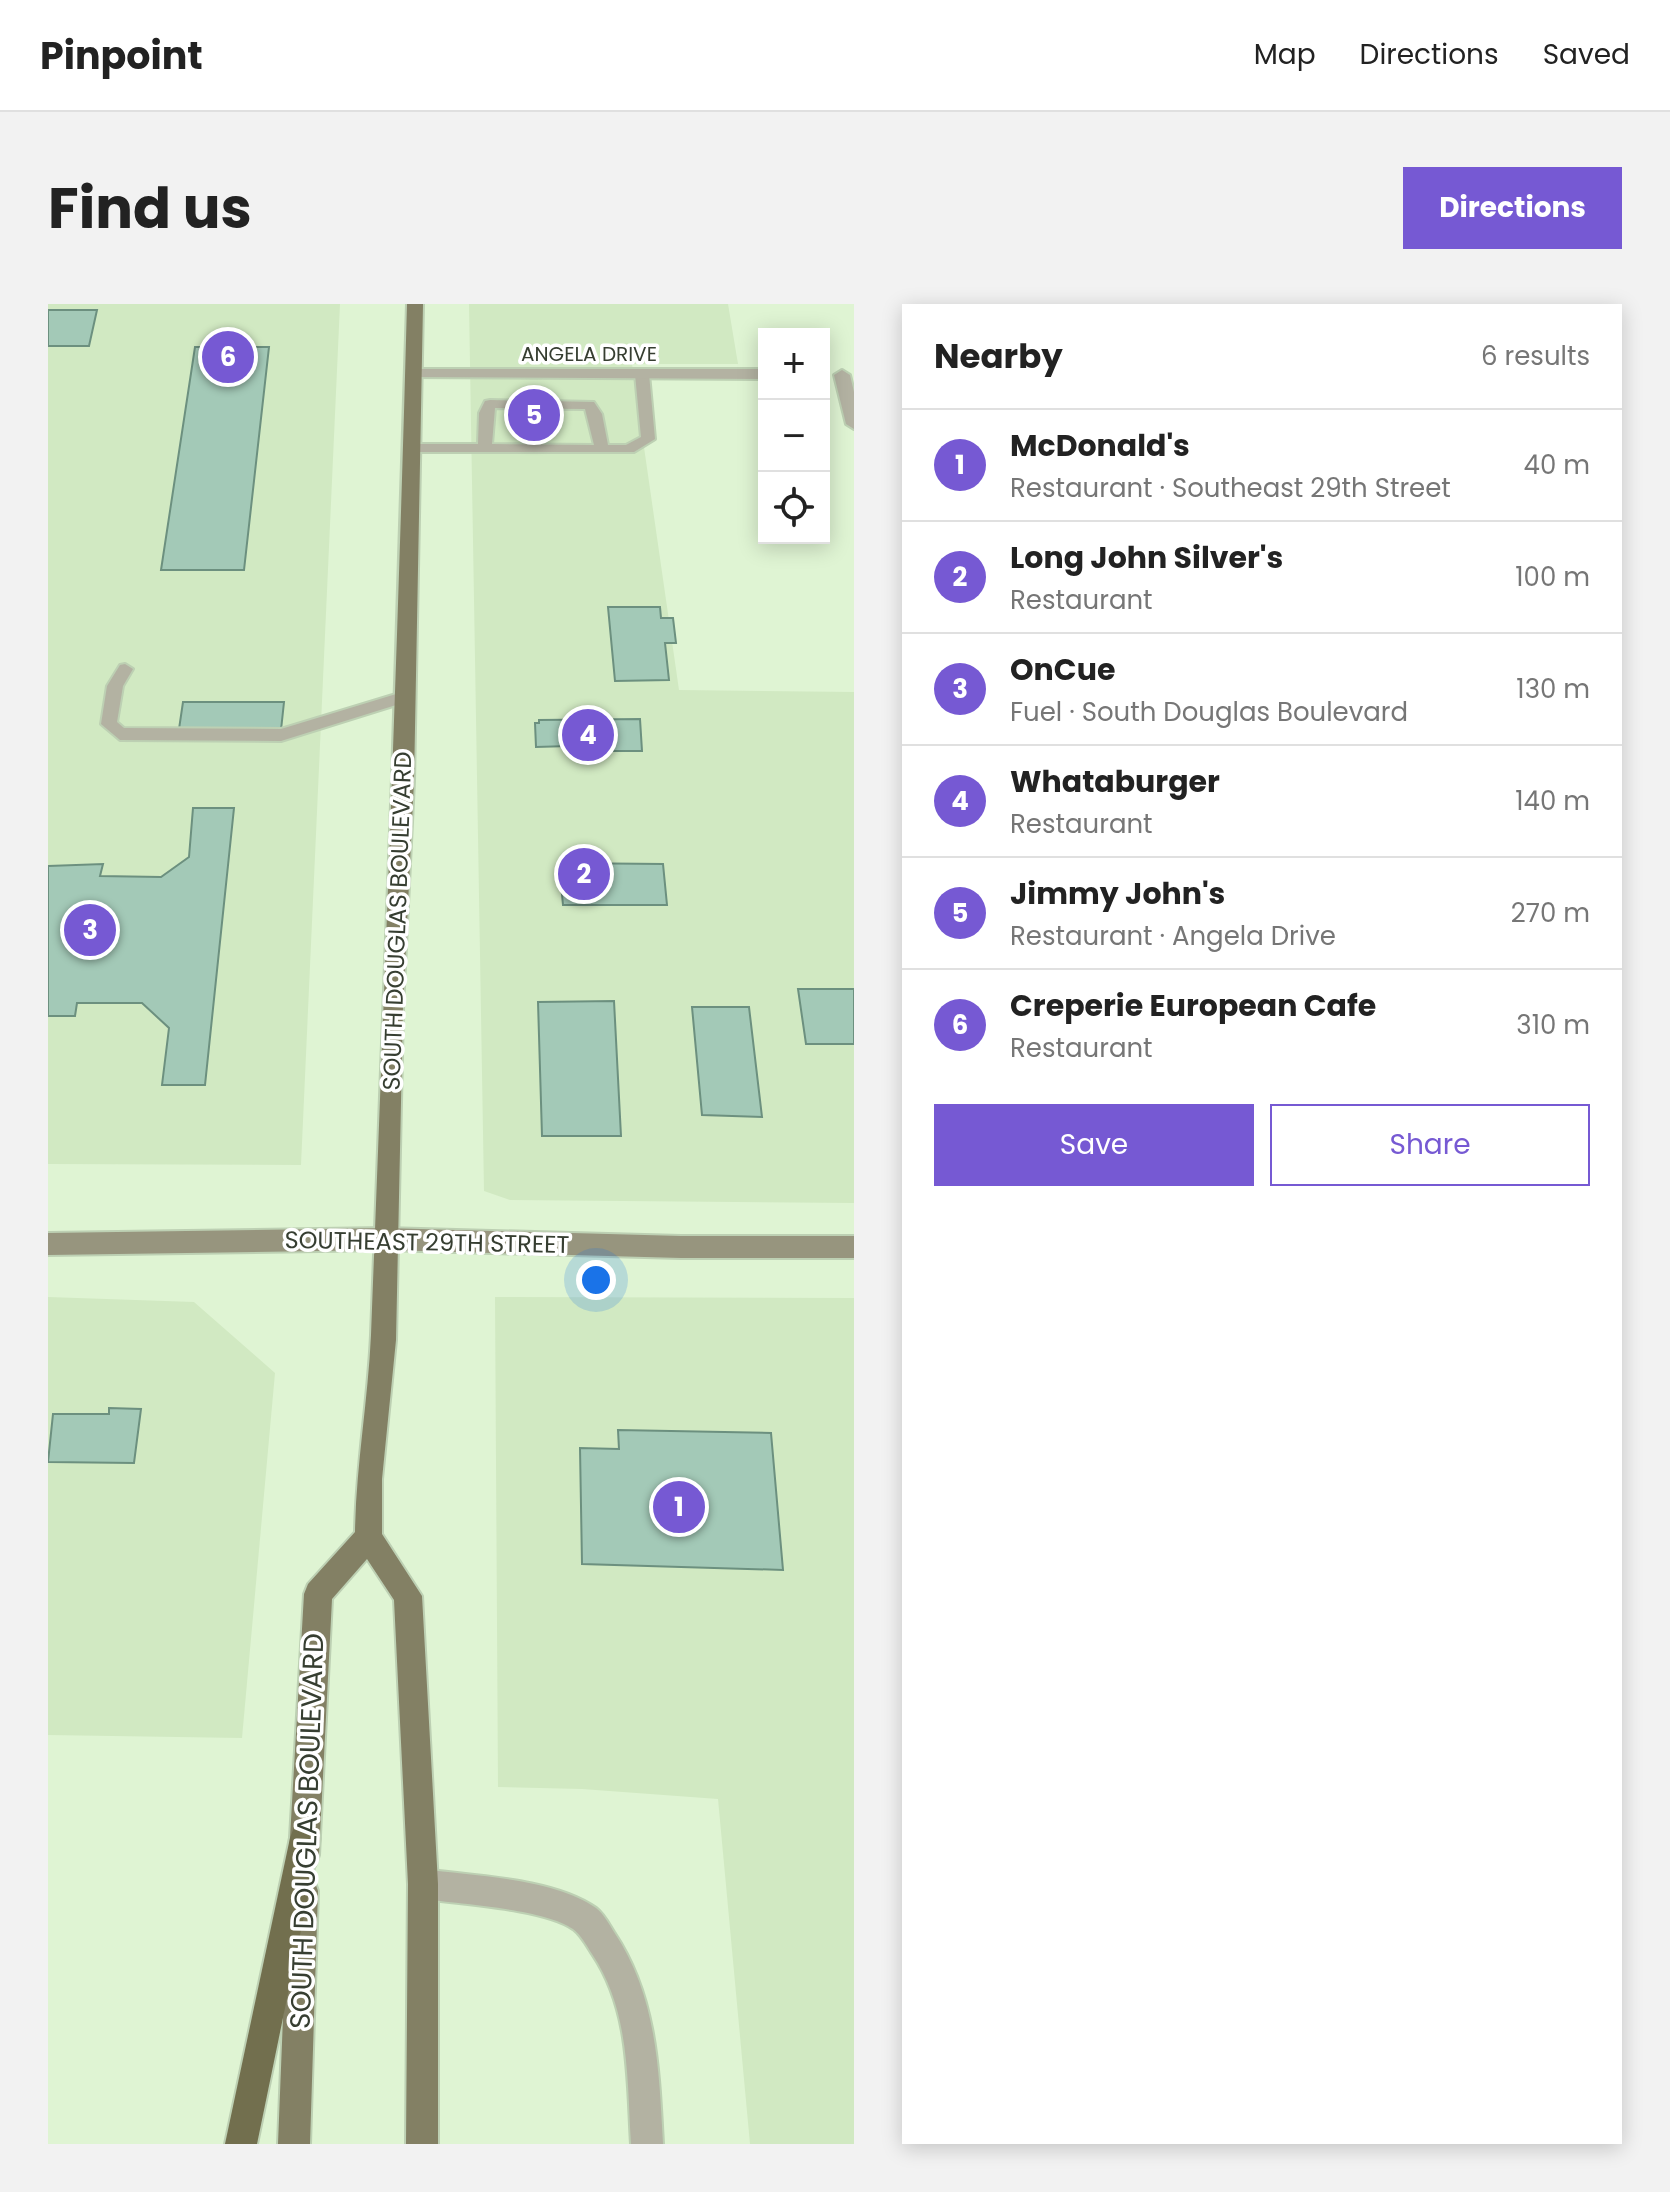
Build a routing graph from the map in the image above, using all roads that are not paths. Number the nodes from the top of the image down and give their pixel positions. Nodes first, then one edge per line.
1 (415, 304) edge
2 (414, 374) junction
3 (642, 374) junction
4 (758, 374) edge
5 (848, 375) edge
6 (854, 424) edge
7 (412, 448) junction
8 (485, 448) junction
9 (602, 449) junction
10 (125, 669) dead end
11 (406, 696) junction
12 (385, 1239) junction
13 (48, 1244) edge
14 (854, 1247) edge
15 (368, 1537) junction
16 (305, 1838) junction
17 (423, 1884) junction
18 (241, 2144) edge
19 (294, 2144) edge
20 (422, 2144) edge
21 (647, 2144) edge

1 - 2 main road, SOUTH DOUGLAS BOULEVARD
2 - 3 street, ANGELA DRIVE
2 - 7 main road, SOUTH DOUGLAS BOULEVARD
3 - 4 street, ANGELA DRIVE
3 - 9 lane
5 - 6 street
7 - 8 lane
7 - 11 main road, SOUTH DOUGLAS BOULEVARD
8 - 9 lane
8 - 9 lane
10 - 11 lane
11 - 12 main road, SOUTH DOUGLAS BOULEVARD
12 - 13 main road, SOUTHEAST 29TH STREET
12 - 14 main road, SOUTHEAST 29TH STREET
12 - 15 main road, SOUTH DOUGLAS BOULEVARD
15 - 16 main road, SOUTH DOUGLAS BOULEVARD
15 - 17 main road
16 - 18 highway
16 - 19 main road, SOUTH DOUGLAS BOULEVARD
17 - 20 main road
17 - 21 street

